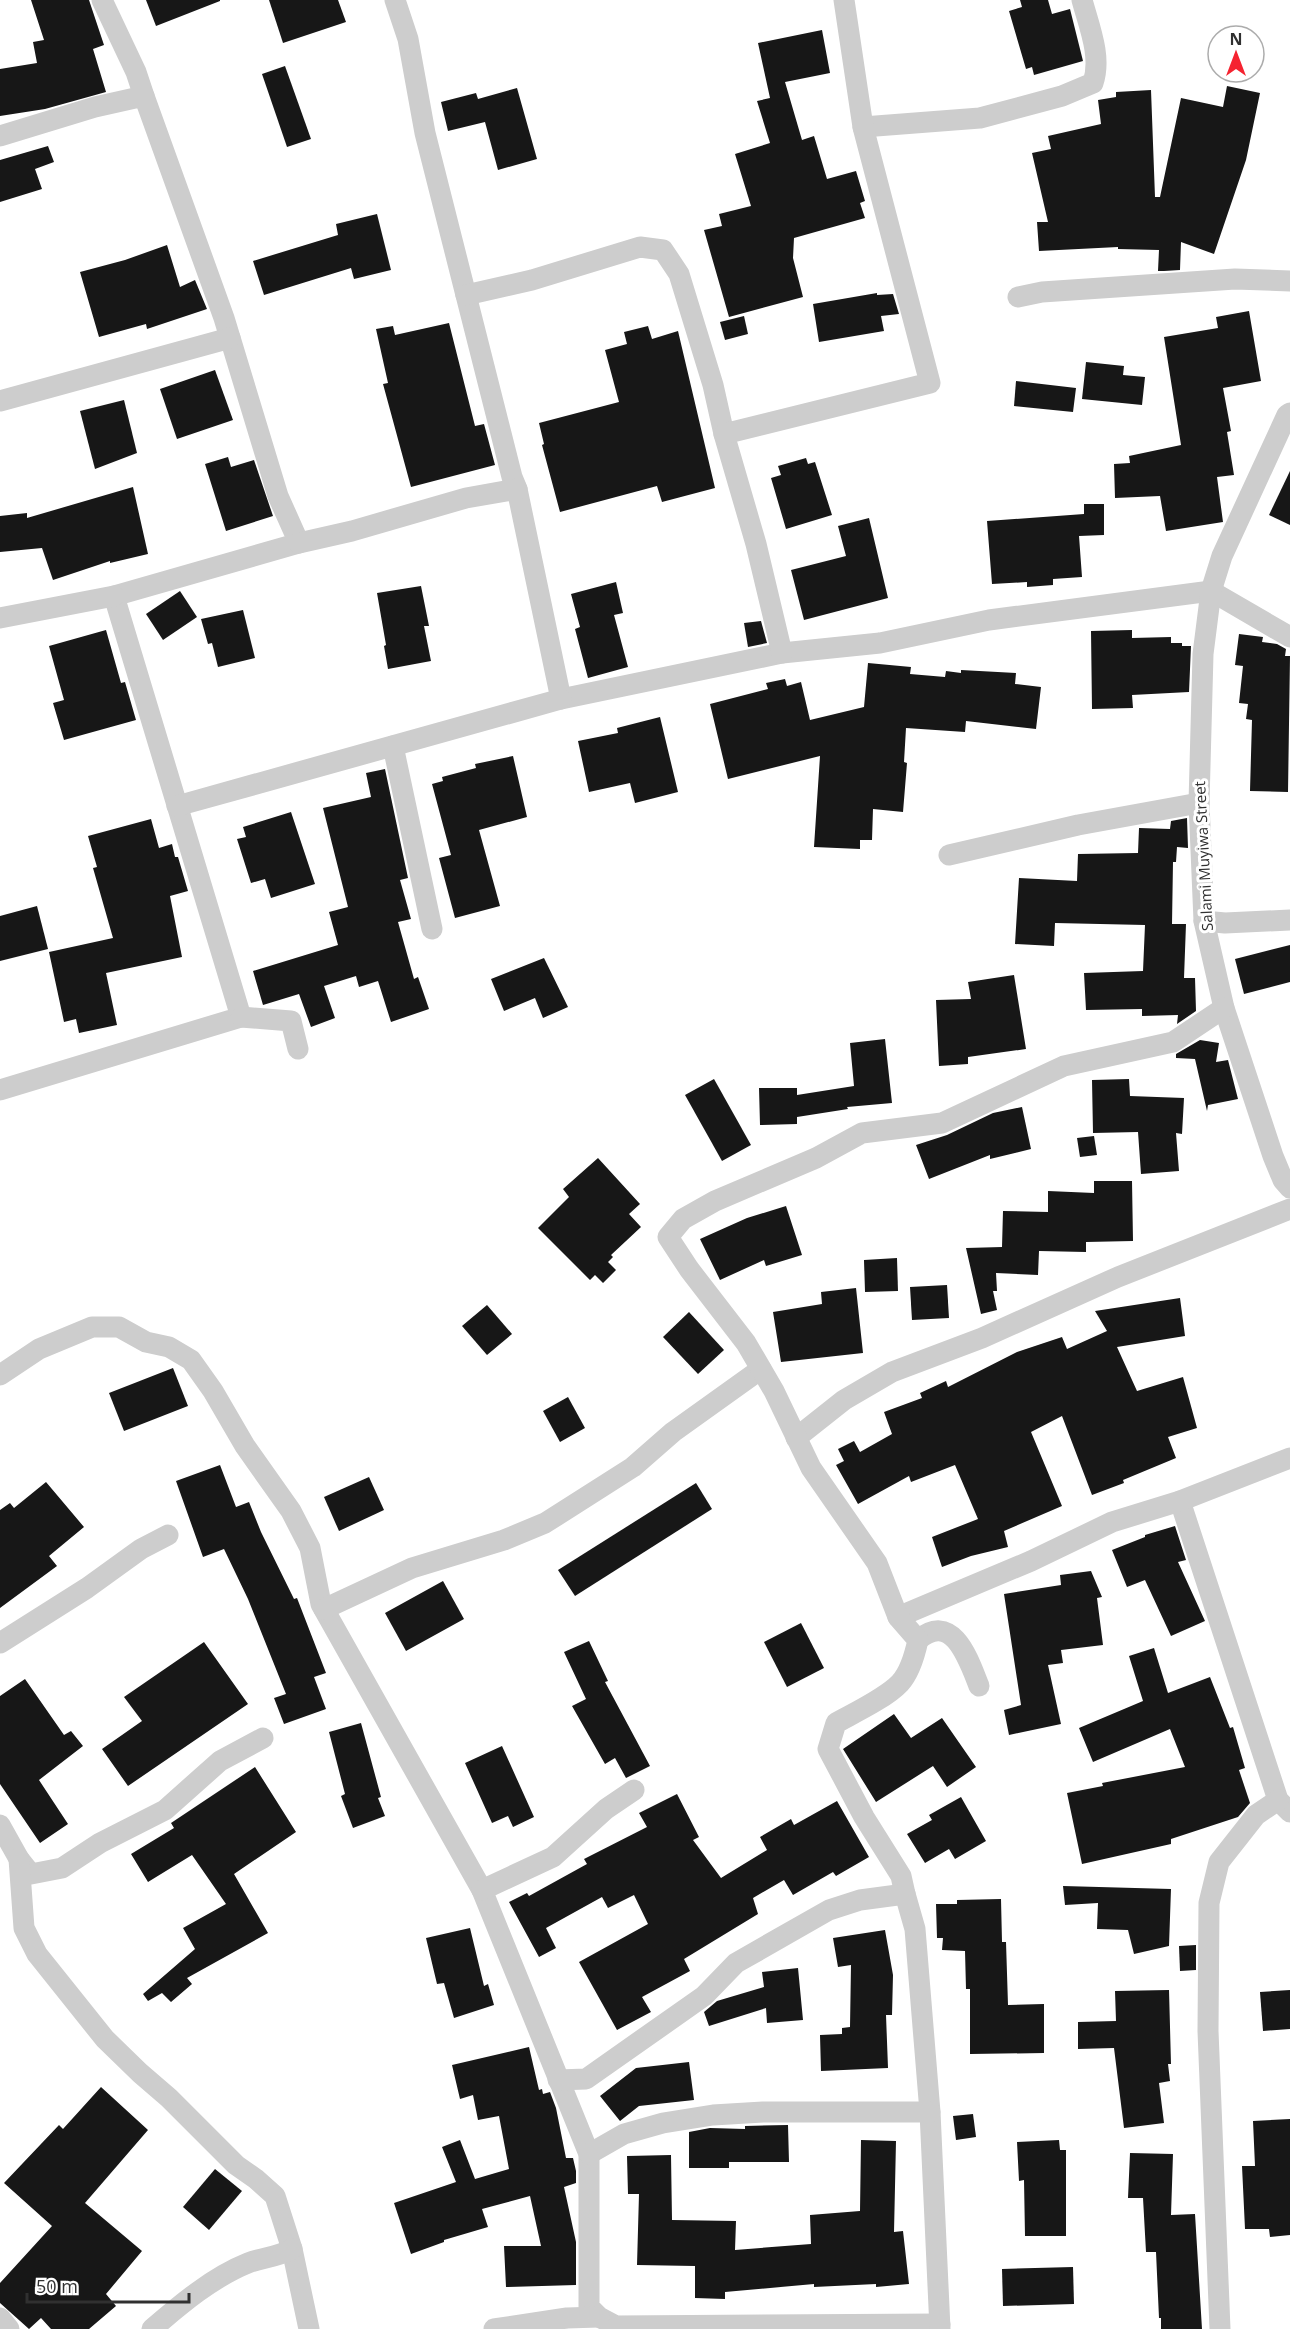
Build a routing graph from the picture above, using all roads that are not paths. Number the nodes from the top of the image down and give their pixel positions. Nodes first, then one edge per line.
1 (102, 0) edge
2 (395, 0) edge
3 (844, 0) edge
4 (1082, 0) edge
5 (144, 96) junction
6 (862, 127) junction
7 (0, 136) edge
8 (1290, 281) edge
9 (466, 295) junction
10 (1018, 297) dead end
11 (230, 338) junction
12 (0, 401) edge
13 (1290, 413) edge
14 (724, 434) junction
15 (517, 489) junction
16 (298, 543) junction
17 (1211, 591) junction
18 (114, 596) junction
19 (0, 618) edge
20 (1290, 637) edge
21 (782, 653) junction
22 (561, 699) junction
23 (393, 746) junction
24 (1199, 803) junction
25 (177, 806) junction
26 (950, 855) dead end
27 (1290, 920) edge
28 (1204, 921) junction
29 (432, 929) dead end
30 (1224, 1008) junction
31 (241, 1017) junction
32 (298, 1049) dead end
33 (0, 1090) edge
34 (1290, 1188) edge
35 (1290, 1209) edge
36 (761, 1369) junction
37 (0, 1375) edge
38 (796, 1438) junction
39 (1290, 1458) edge
40 (1180, 1501) junction
41 (168, 1534) dead end
42 (324, 1609) junction
43 (898, 1617) junction
44 (918, 1640) junction
45 (0, 1643) edge
46 (979, 1686) dead end
47 (263, 1738) dead end
48 (634, 1790) dead end
49 (1284, 1806) edge
50 (0, 1825) edge
51 (19, 1859) junction
52 (482, 1890) junction
53 (904, 1894) junction
54 (558, 2080) junction
55 (930, 2112) junction
56 (589, 2154) junction
57 (292, 2249) junction
58 (599, 2317) junction
59 (0, 2318) edge
60 (940, 2326) edge
61 (9, 2329) edge
62 (152, 2329) edge
63 (309, 2329) edge
64 (494, 2329) edge
65 (1220, 2329) edge

1 - 5 street
2 - 9 street
3 - 6 street
4 - 6 street
5 - 7 street
5 - 11 street
6 - 14 street
8 - 10 street
9 - 14 street
9 - 15 street
11 - 12 street
11 - 16 street
13 - 17 street, Salami Muyiwa Street
14 - 21 street
15 - 16 street
15 - 22 street
16 - 18 street
17 - 20 street
17 - 21 street
17 - 24 street, Salami Muyiwa Street
18 - 19 street
18 - 25 street
21 - 22 street
22 - 23 street
23 - 25 street
23 - 29 street
24 - 26 street
24 - 28 street, Salami Muyiwa Street
25 - 31 street
27 - 28 street
28 - 30 street, Salami Muyiwa Street
30 - 34 street, Salami Muyiwa Street
30 - 36 street
31 - 32 street
31 - 33 street
35 - 38 street
36 - 38 street
36 - 42 street
37 - 42 street
38 - 43 street
39 - 40 street
40 - 43 street
40 - 49 street
41 - 45 street
42 - 52 street
43 - 44 street
44 - 46 street
44 - 53 street
47 - 51 street
48 - 52 street
49 - 65 street
50 - 51 street
51 - 57 street
52 - 54 street
53 - 54 street
53 - 55 street
54 - 56 street
55 - 56 street
55 - 60 street
56 - 58 street
57 - 62 street
57 - 63 street
58 - 60 street
58 - 64 street
59 - 61 street

